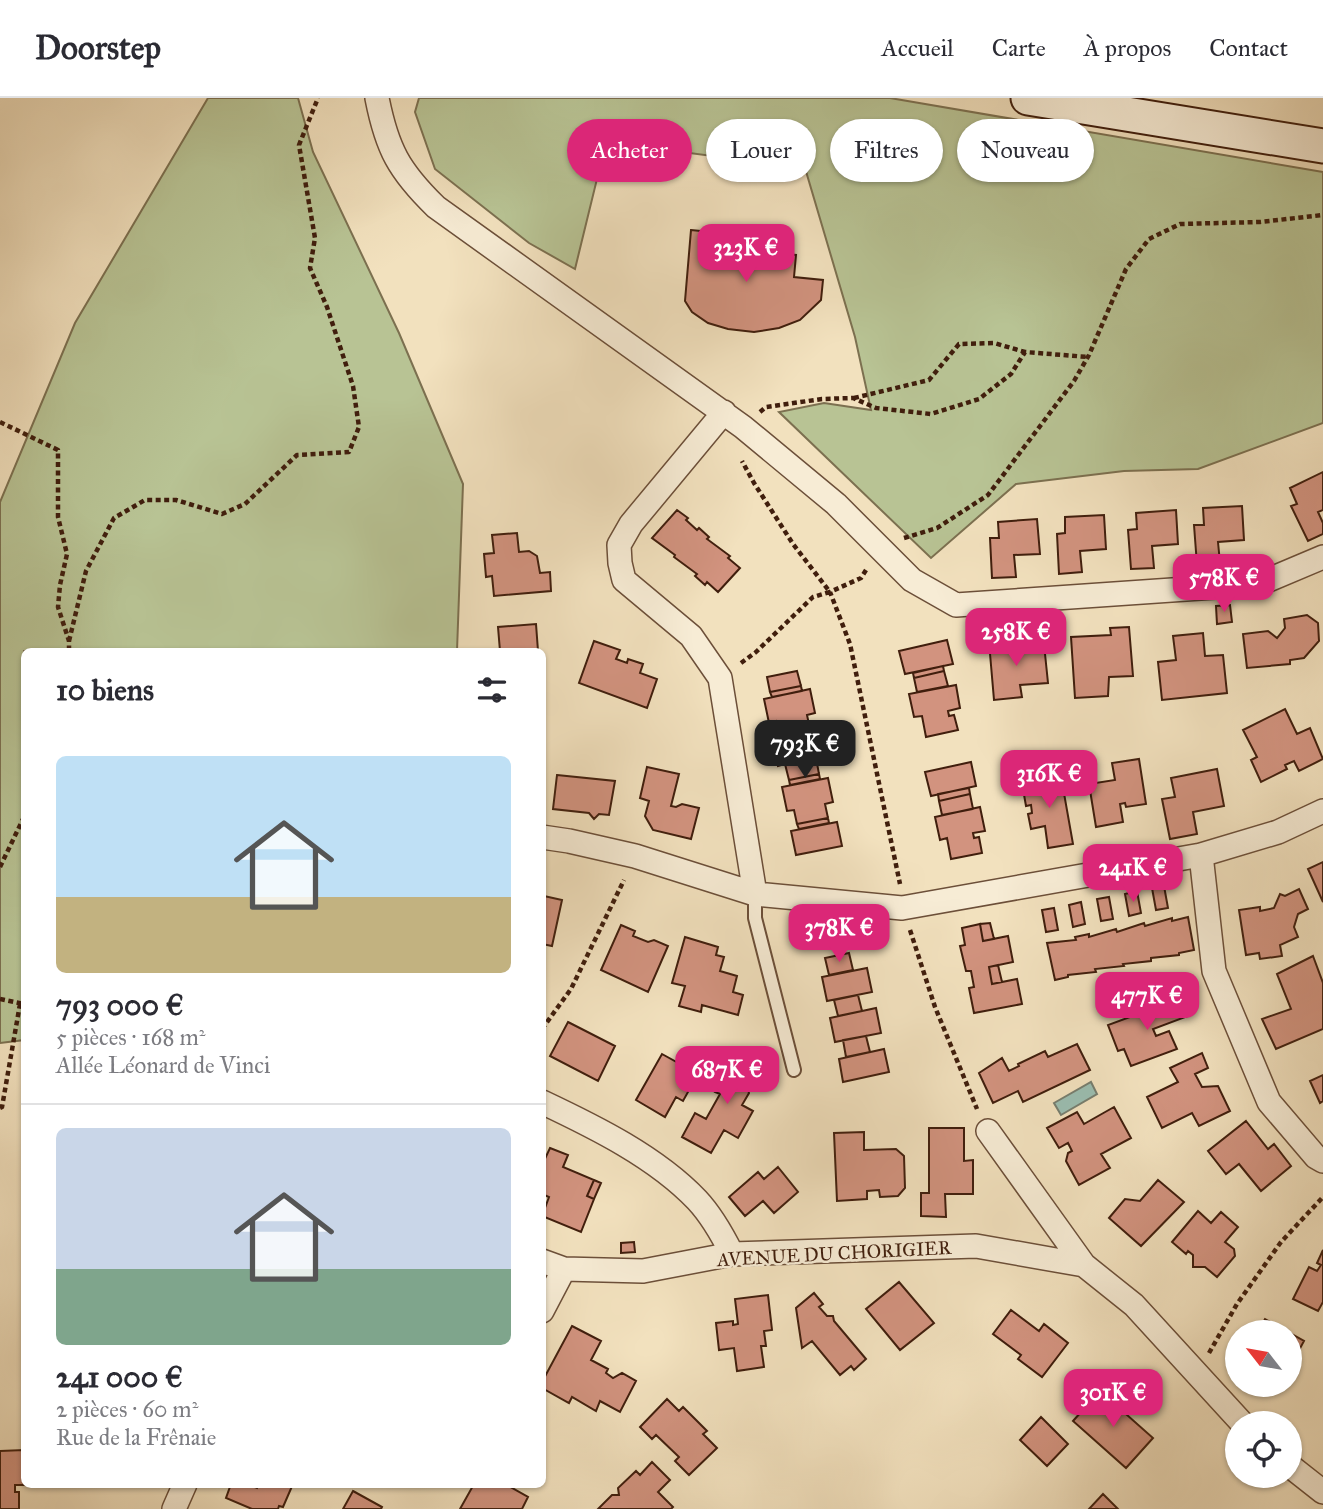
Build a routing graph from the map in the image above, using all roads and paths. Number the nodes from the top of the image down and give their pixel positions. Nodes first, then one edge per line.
1 (318, 98) edge
2 (377, 98) edge
3 (394, 98) edge
4 (1028, 98) edge
5 (1122, 98) edge
6 (1169, 122) junction
7 (387, 139) junction
8 (1323, 146) edge
9 (1323, 215) edge
10 (1025, 352) junction
11 (1088, 357) junction
12 (853, 398) junction
13 (724, 412) junction
14 (0, 422) edge
15 (743, 427) junction
16 (878, 546) junction
17 (1323, 557) edge
18 (830, 592) junction
19 (69, 640) junction
20 (69, 648) edge
21 (720, 678) junction
22 (1323, 811) edge
23 (21, 823) edge
24 (546, 838) edge
25 (1201, 855) junction
26 (635, 856) junction
27 (0, 867) edge
28 (755, 894) junction
29 (902, 908) junction
30 (0, 999) edge
31 (21, 1004) edge
32 (21, 1009) edge
33 (546, 1023) edge
34 (794, 1070) dead end
35 (546, 1104) edge
36 (0, 1108) edge
37 (988, 1131) joint
38 (1323, 1161) edge
39 (1323, 1197) edge
40 (732, 1254) junction
41 (546, 1262) edge
42 (1084, 1265) junction
43 (564, 1269) junction
44 (546, 1303) edge
45 (1197, 1371) junction
46 (1232, 1411) edge
47 (1302, 1475) edge
48 (183, 1488) edge
49 (1323, 1492) edge
50 (174, 1509) edge

1 - 19 path
2 - 7 street
3 - 7 street
4 - 6 main road
5 - 6 lane
6 - 8 main road
7 - 13 street
9 - 11 path
10 - 11 path
10 - 12 path
10 - 12 path
11 - 16 path
12 - 15 path
13 - 15 street
13 - 21 street
14 - 19 path
15 - 16 street
15 - 18 path
16 - 17 street
16 - 18 path
18 - 21 path
18 - 29 path
19 - 20 path
21 - 28 street
22 - 25 street
23 - 27 path
24 - 26 street
25 - 29 street
25 - 38 street
26 - 28 street
26 - 33 path
28 - 29 street
28 - 34 lane
29 - 37 path
30 - 31 path
32 - 36 path
35 - 40 street
37 - 42 street
39 - 45 path
40 - 42 street, AVENUE DU CHORIGIER
40 - 43 street, AVENUE DU CHORIGIER
41 - 43 street, AVENUE DU CHORIGIER
42 - 45 street
43 - 44 street
45 - 46 street
47 - 49 street
48 - 50 street

